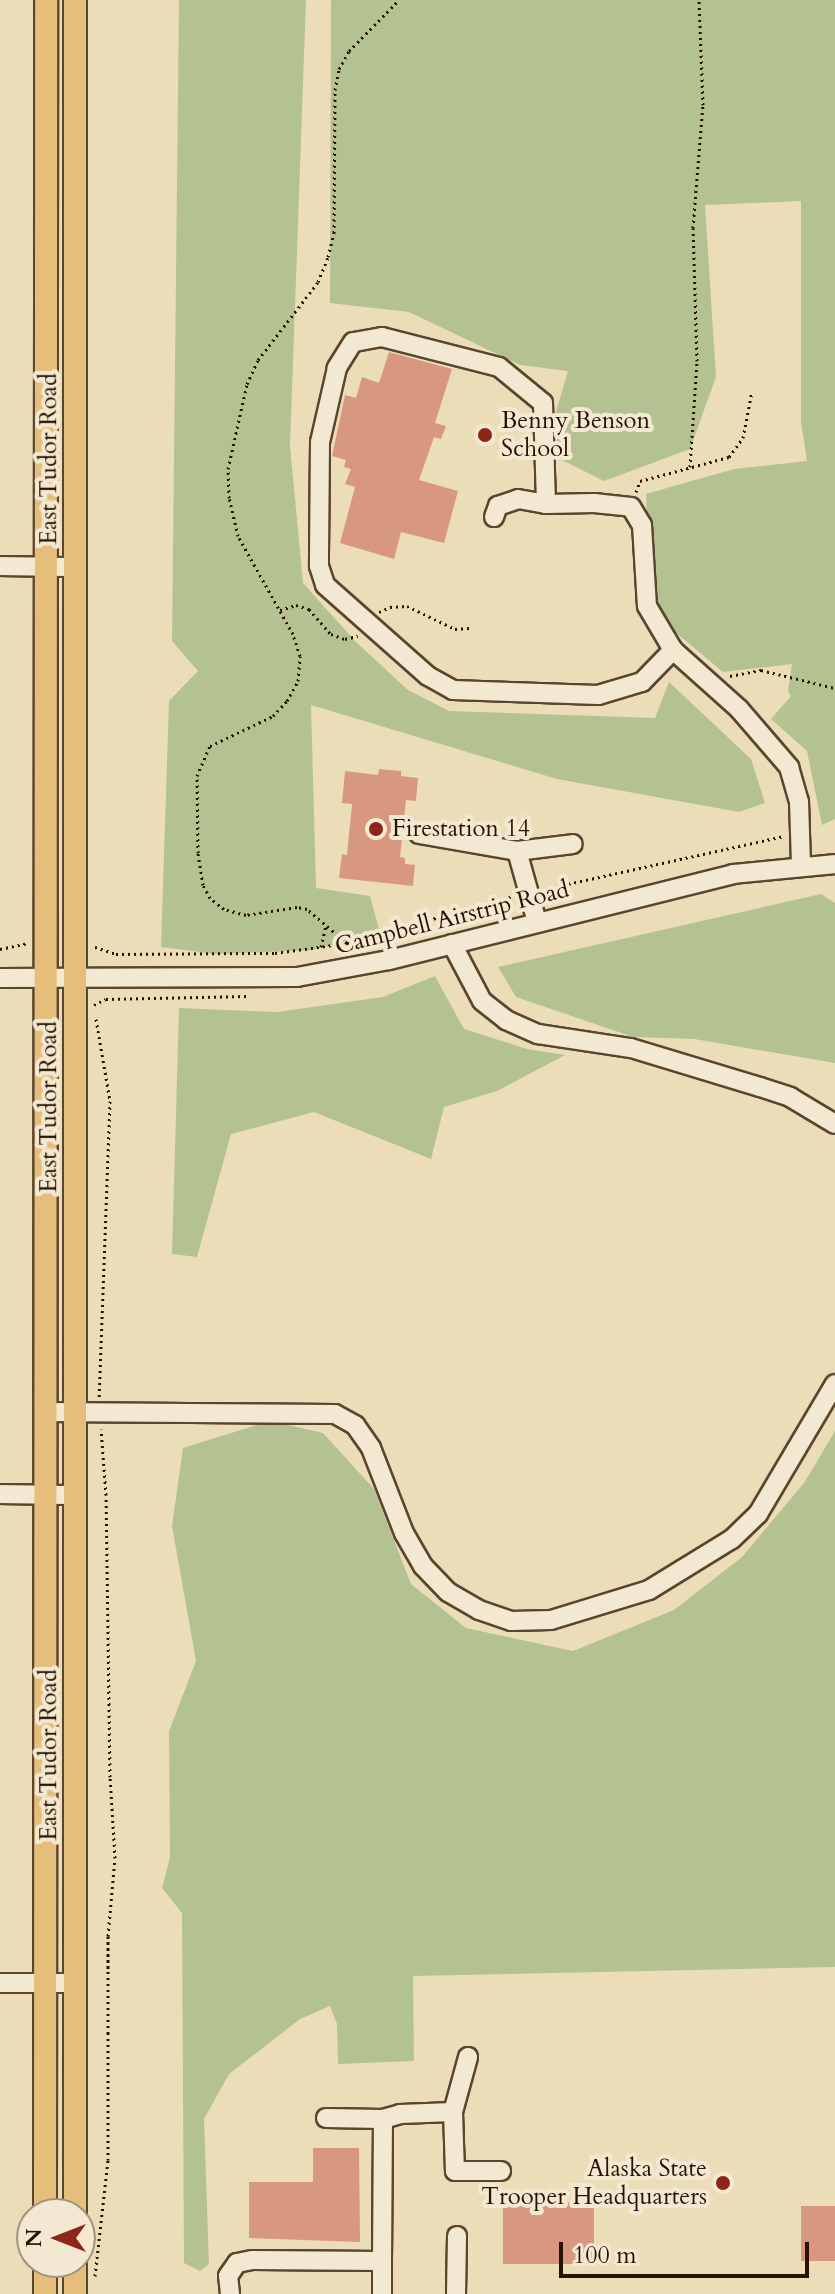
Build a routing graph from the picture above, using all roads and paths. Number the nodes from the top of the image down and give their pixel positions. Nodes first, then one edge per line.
1 (46, 0) edge
2 (75, 0) edge
3 (399, 0) edge
4 (699, 0) edge
5 (752, 391) dead end
6 (690, 467) junction
7 (546, 504) junction
8 (631, 507) junction
9 (494, 517) dead end
10 (0, 566) edge
11 (45, 567) junction
12 (75, 567) junction
13 (673, 650) junction
14 (712, 683) junction
15 (835, 688) edge
16 (419, 834) dead end
17 (800, 835) junction
18 (573, 844) dead end
19 (517, 851) junction
20 (835, 864) edge
21 (801, 865) junction
22 (528, 892) junction
23 (537, 922) junction
24 (326, 925) junction
25 (27, 943) dead end
26 (347, 943) junction
27 (91, 944) dead end
28 (452, 944) junction
29 (321, 947) junction
30 (0, 949) edge
31 (0, 978) edge
32 (45, 979) junction
33 (75, 979) junction
34 (116, 999) dead end
35 (835, 1124) edge
36 (835, 1384) edge
37 (100, 1411) junction
38 (45, 1412) junction
39 (75, 1413) junction
40 (0, 1494) edge
41 (45, 1495) junction
42 (75, 1495) junction
43 (0, 1983) edge
44 (45, 1983) junction
45 (75, 1983) junction
46 (468, 2057) dead end
47 (453, 2112) junction
48 (326, 2118) dead end
49 (383, 2119) junction
50 (501, 2171) dead end
51 (45, 2198) edge
52 (75, 2198) edge
53 (457, 2236) dead end
54 (382, 2261) junction
55 (85, 2289) edge
56 (230, 2294) edge
57 (382, 2294) edge
58 (456, 2294) edge

1 - 11 main road, East Tudor Road
2 - 12 main road, East Tudor Road
3 - 24 path
4 - 6 path
5 - 6 path
6 - 8 path
7 - 8 street
7 - 9 street
7 - 13 street
8 - 13 street
10 - 11 street
11 - 12 street
11 - 32 main road, East Tudor Road
12 - 33 main road, East Tudor Road
13 - 14 street
14 - 15 path
14 - 17 street
16 - 19 street
17 - 21 street
17 - 22 path
18 - 19 street
19 - 22 street
20 - 21 street, Campbell Airstrip Road
21 - 23 street, Campbell Airstrip Road
22 - 23 street
22 - 26 path
23 - 28 street, Campbell Airstrip Road
24 - 26 path
24 - 29 path
25 - 30 path
26 - 29 path
27 - 29 path
28 - 33 street, Campbell Airstrip Road
28 - 35 street
31 - 32 street, Campbell Airstrip Road
32 - 33 street, Campbell Airstrip Road
32 - 38 main road, East Tudor Road
33 - 39 main road, East Tudor Road
34 - 37 path
36 - 37 street
37 - 39 street
37 - 55 path
38 - 39 street
38 - 41 main road, East Tudor Road
39 - 42 main road, East Tudor Road
40 - 41 street
41 - 42 street
41 - 44 main road, East Tudor Road
42 - 45 main road, East Tudor Road
43 - 44 street
44 - 45 street
44 - 51 main road, East Tudor Road
45 - 52 main road, East Tudor Road
46 - 47 street
47 - 49 street
47 - 50 street
48 - 49 street
49 - 54 street
53 - 58 street
54 - 56 street
54 - 57 street

